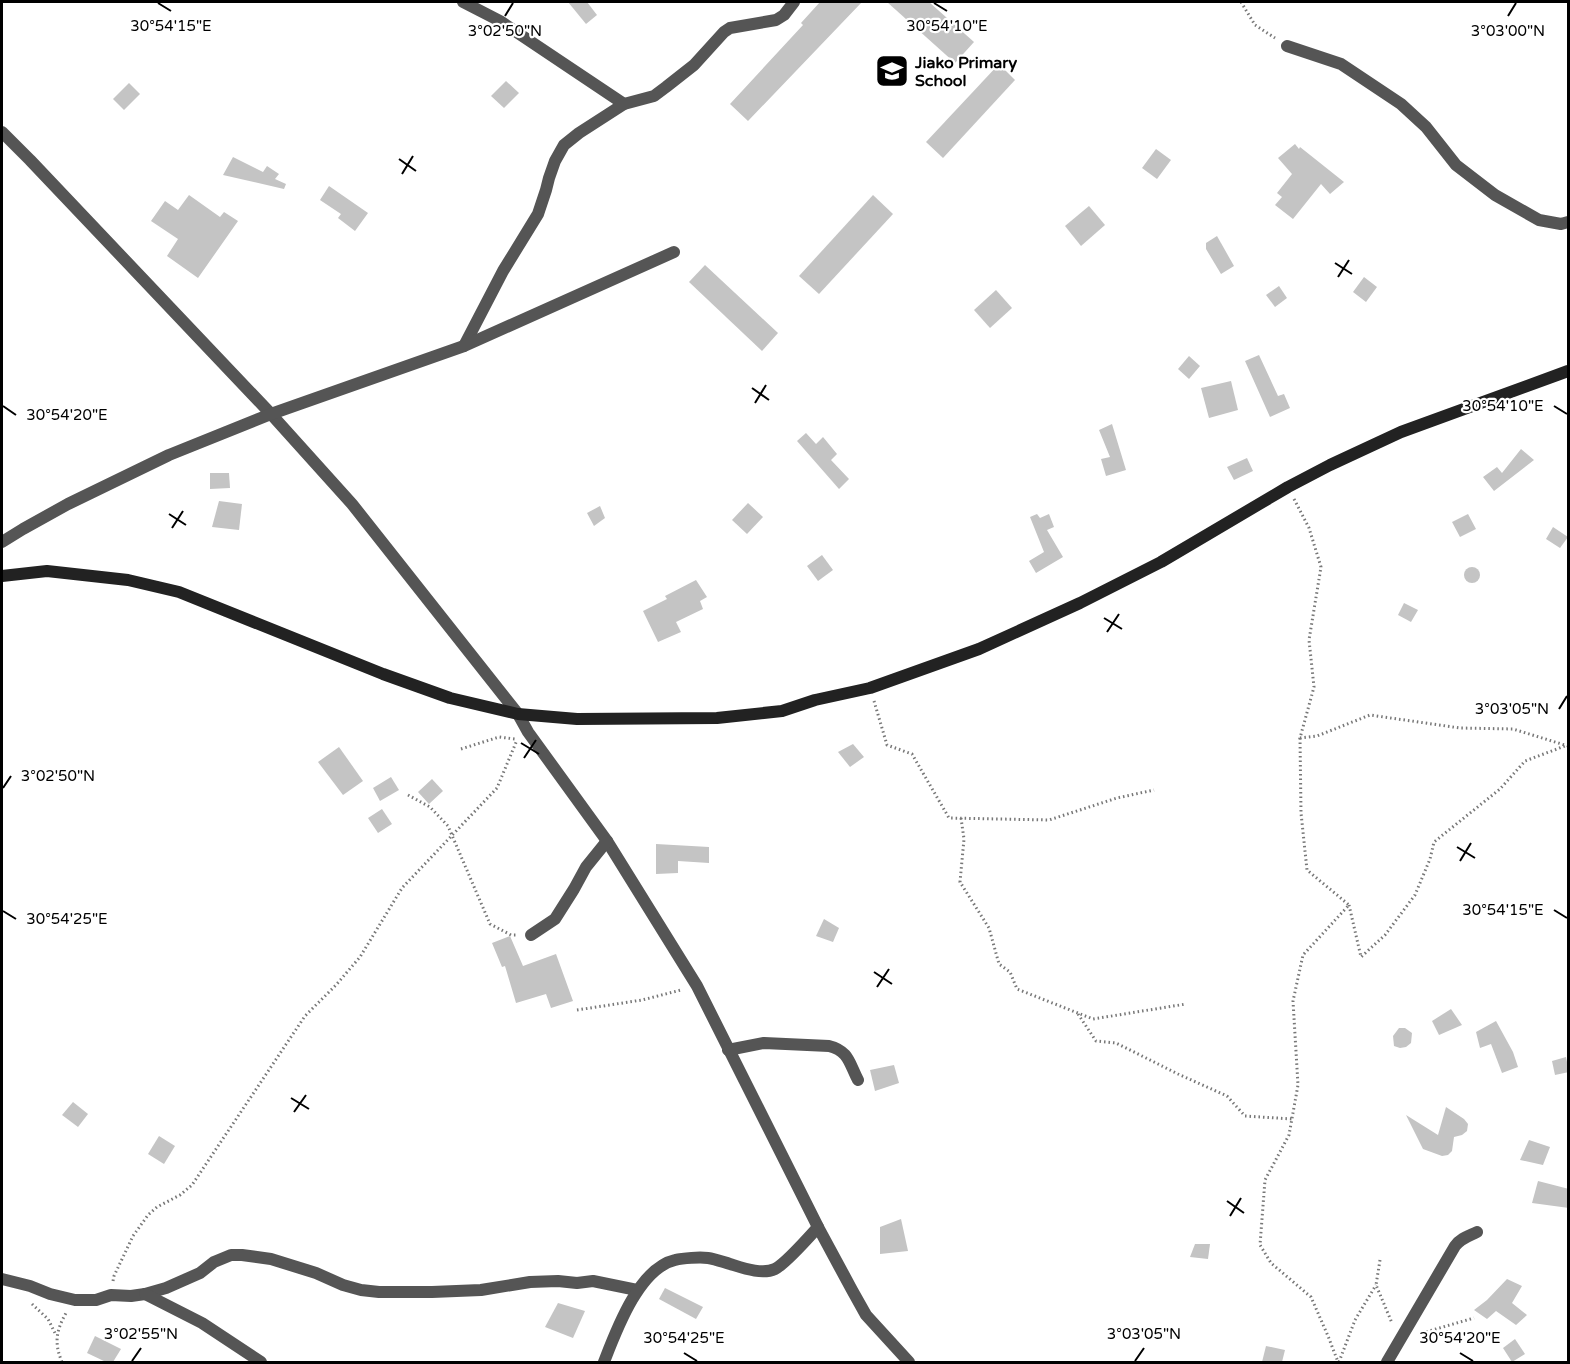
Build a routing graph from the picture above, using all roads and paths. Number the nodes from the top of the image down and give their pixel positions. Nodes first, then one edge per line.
1 (463, 2) edge
2 (794, 2) edge
3 (1241, 2) edge
4 (1287, 46) joint
5 (624, 104) junction
6 (2, 132) edge
7 (1569, 222) edge
8 (674, 252) dead end
9 (464, 346) junction
10 (1569, 371) edge
11 (271, 414) junction
12 (1288, 487) junction
13 (2, 542) edge
14 (2, 576) edge
15 (870, 688) junction
16 (518, 714) junction
17 (528, 732) junction
18 (1300, 738) junction
19 (517, 739) junction
20 (1568, 745) edge
21 (461, 749) dead end
22 (1154, 790) dead end
23 (408, 795) dead end
24 (961, 818) junction
25 (452, 836) junction
26 (607, 841) junction
27 (1349, 905) junction
28 (531, 934) joint
29 (697, 986) junction
30 (1186, 1004) dead end
31 (577, 1010) dead end
32 (1077, 1012) junction
33 (728, 1050) junction
34 (858, 1080) dead end
35 (1292, 1119) junction
36 (818, 1227) junction
37 (1477, 1232) dead end
38 (1380, 1260) dead end
39 (2, 1279) edge
40 (1376, 1285) junction
41 (30, 1286) junction
42 (637, 1290) junction
43 (145, 1294) junction
44 (111, 1295) junction
45 (75, 1300) junction
46 (1474, 1318) dead end
47 (56, 1335) junction
48 (1419, 1335) dead end
49 (1399, 1339) junction
50 (62, 1362) edge
51 (261, 1362) edge
52 (604, 1362) edge
53 (909, 1362) edge
54 (1338, 1362) edge
55 (1387, 1362) edge

1 - 5 street
2 - 5 street
3 - 4 path
4 - 7 street
5 - 9 street
6 - 11 street
8 - 9 street
9 - 11 street
10 - 12 street
11 - 13 street
11 - 16 street
12 - 15 street
12 - 18 path
14 - 16 street
15 - 16 street
15 - 24 path
16 - 17 street
17 - 19 path
17 - 26 street
18 - 20 path
18 - 27 path
19 - 21 path
19 - 25 path
20 - 27 path
22 - 24 path
23 - 25 path
24 - 32 path
25 - 28 path
25 - 44 path
26 - 28 street
26 - 29 street
27 - 35 path
29 - 31 path
29 - 33 street
30 - 32 path
32 - 35 path
33 - 34 street
33 - 36 street
35 - 54 path
36 - 42 street
36 - 53 street
37 - 49 street
38 - 40 path
39 - 41 street
40 - 49 path
40 - 54 path
41 - 45 street
41 - 47 path
42 - 43 street
42 - 52 street
43 - 44 street
43 - 51 street
44 - 45 street
45 - 47 path
46 - 48 path
47 - 50 path
49 - 55 street

